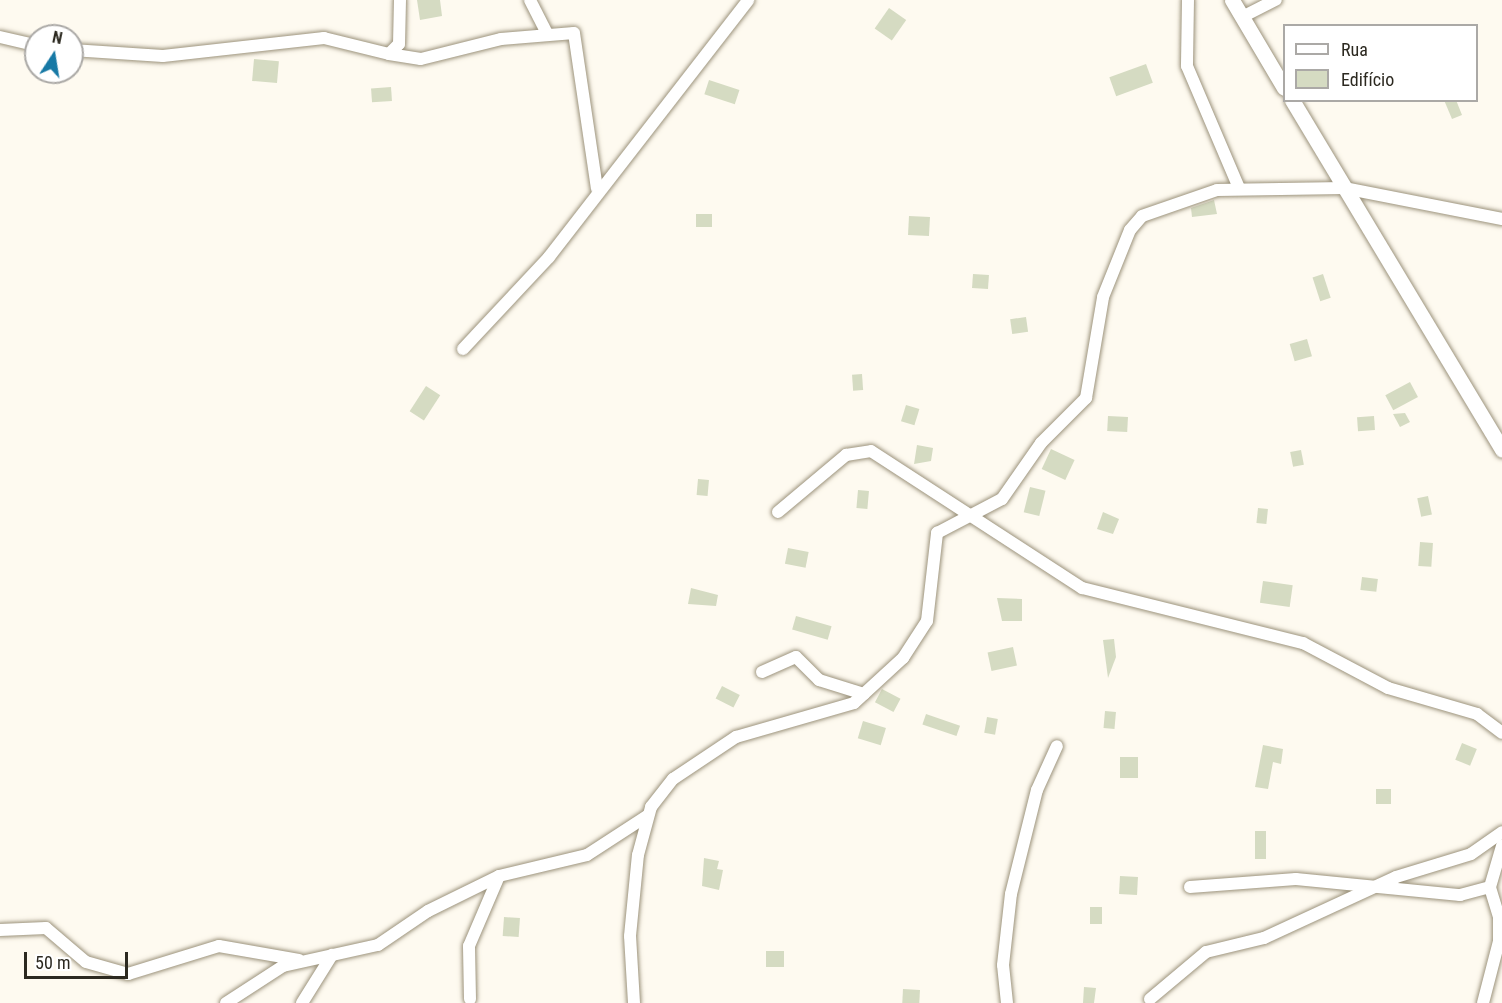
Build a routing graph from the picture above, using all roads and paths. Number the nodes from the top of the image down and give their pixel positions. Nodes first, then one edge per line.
1 (400, 0) edge
2 (530, 0) edge
3 (748, 0) edge
4 (1188, 0) edge
5 (1232, 0) edge
6 (1276, 0) edge
7 (1242, 17) junction
8 (546, 32) junction
9 (0, 37) edge
10 (24, 42) edge
11 (84, 51) edge
12 (389, 54) junction
13 (1283, 86) edge
14 (1293, 102) edge
15 (597, 188) junction
16 (1239, 188) junction
17 (1344, 188) junction
18 (1502, 219) edge
19 (464, 349) dead end
20 (1502, 450) edge
21 (778, 512) dead end
22 (965, 517) junction
23 (762, 672) dead end
24 (864, 694) junction
25 (1502, 733) edge
26 (1057, 746) dead end
27 (647, 816) junction
28 (1502, 832) edge
29 (1502, 846) edge
30 (499, 876) junction
31 (1190, 887) dead end
32 (1490, 887) junction
33 (1372, 889) junction
34 (0, 930) edge
35 (332, 955) junction
36 (300, 960) junction
37 (470, 999) dead end
38 (1150, 999) dead end
39 (226, 1003) edge
40 (302, 1003) edge
41 (634, 1003) edge
42 (1007, 1003) edge
43 (1483, 1003) edge

1 - 12 street
2 - 8 street
3 - 15 street
4 - 16 street
5 - 7 street
6 - 7 street
7 - 13 street
8 - 12 street
8 - 15 street
9 - 10 street
11 - 12 street
14 - 17 street
15 - 19 street
16 - 17 street
16 - 22 street
17 - 18 street
17 - 20 street
21 - 22 street
22 - 24 street
22 - 25 street
23 - 24 street
24 - 27 street
26 - 42 street
27 - 30 street
27 - 41 street
28 - 33 street
29 - 32 street
30 - 35 street
30 - 37 street
31 - 33 street
32 - 33 street
32 - 43 street
33 - 38 street
34 - 36 street
35 - 36 street
35 - 40 street
36 - 39 street

